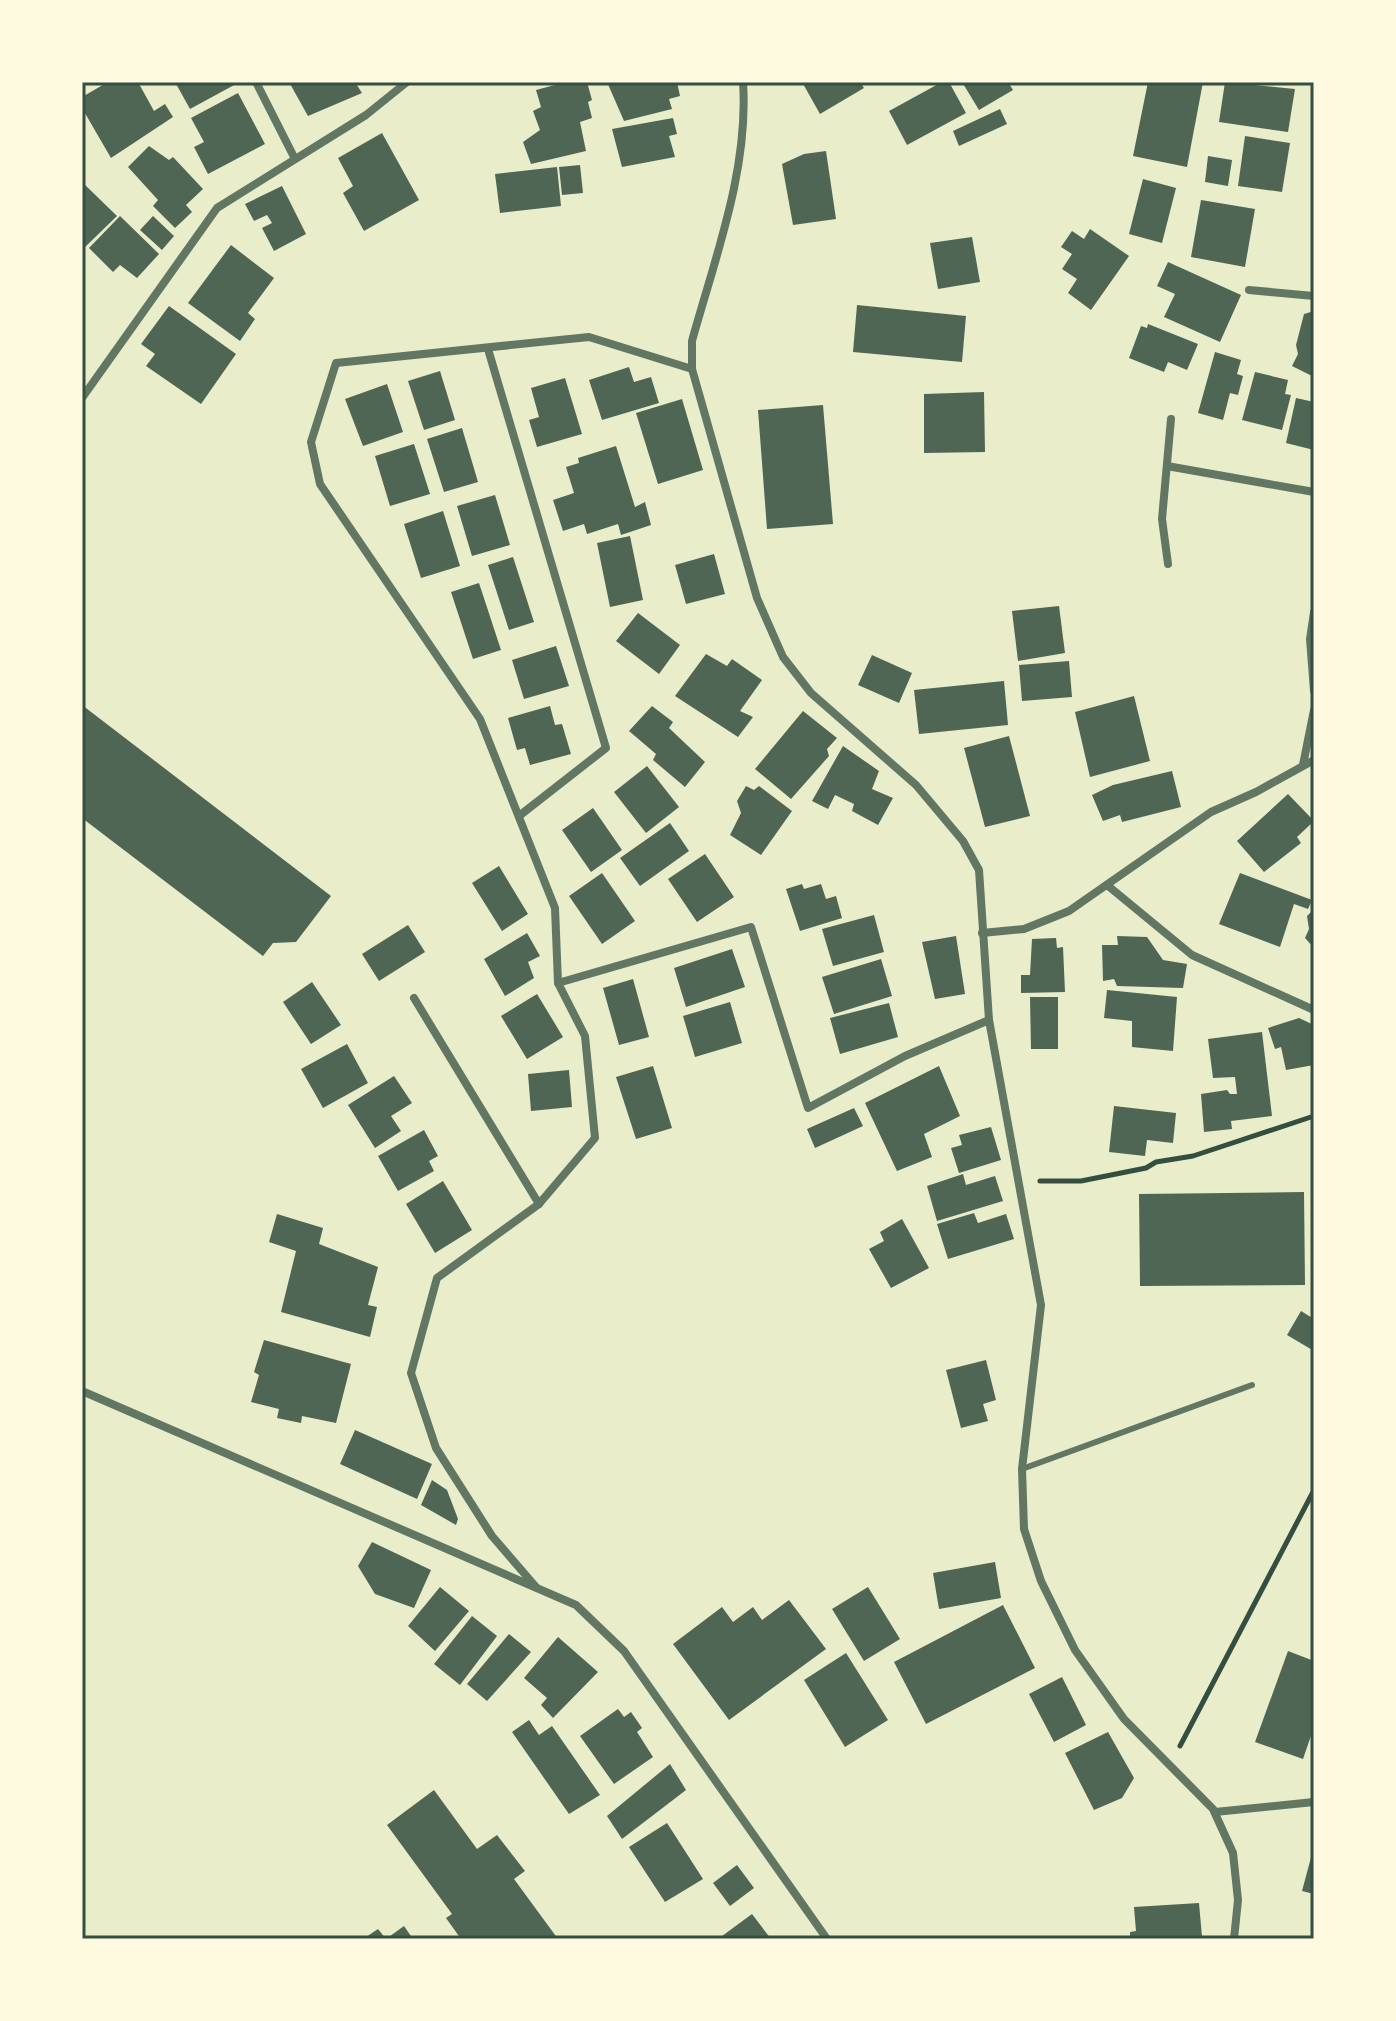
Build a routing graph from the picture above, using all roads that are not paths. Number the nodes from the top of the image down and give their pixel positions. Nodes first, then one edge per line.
1 (256, 82) edge
2 (407, 82) edge
3 (743, 82) edge
4 (294, 157) junction
5 (1249, 290) dead end
6 (1314, 296) edge
7 (488, 349) junction
8 (692, 369) junction
9 (82, 398) edge
10 (1171, 419) dead end
11 (1167, 466) junction
12 (1314, 492) edge
13 (1168, 564) dead end
14 (1314, 612) edge
15 (1314, 691) edge
16 (1314, 710) edge
17 (1314, 760) edge
18 (1303, 765) junction
19 (519, 816) junction
20 (1107, 885) junction
21 (982, 933) junction
22 (558, 983) junction
23 (414, 998) dead end
24 (1314, 1010) edge
25 (989, 1020) junction
26 (539, 1204) junction
27 (1252, 1385) dead end
28 (82, 1391) edge
29 (1022, 1469) junction
30 (536, 1587) junction
31 (1314, 1802) edge
32 (1215, 1812) junction
33 (827, 1939) edge
34 (1234, 1939) edge

1 - 4 street
2 - 4 street
3 - 8 street
4 - 9 street
5 - 6 street
7 - 8 street
7 - 19 street
7 - 19 street
8 - 21 street
10 - 11 street
11 - 12 street
11 - 13 street
14 - 15 street
16 - 18 street
17 - 18 street
18 - 20 street
19 - 22 street
20 - 21 street
20 - 24 street
21 - 25 street
22 - 25 street
22 - 26 street
23 - 26 street
25 - 29 street
26 - 30 street
27 - 29 lane
28 - 30 street
29 - 32 street
30 - 33 street
31 - 32 street
32 - 34 street

